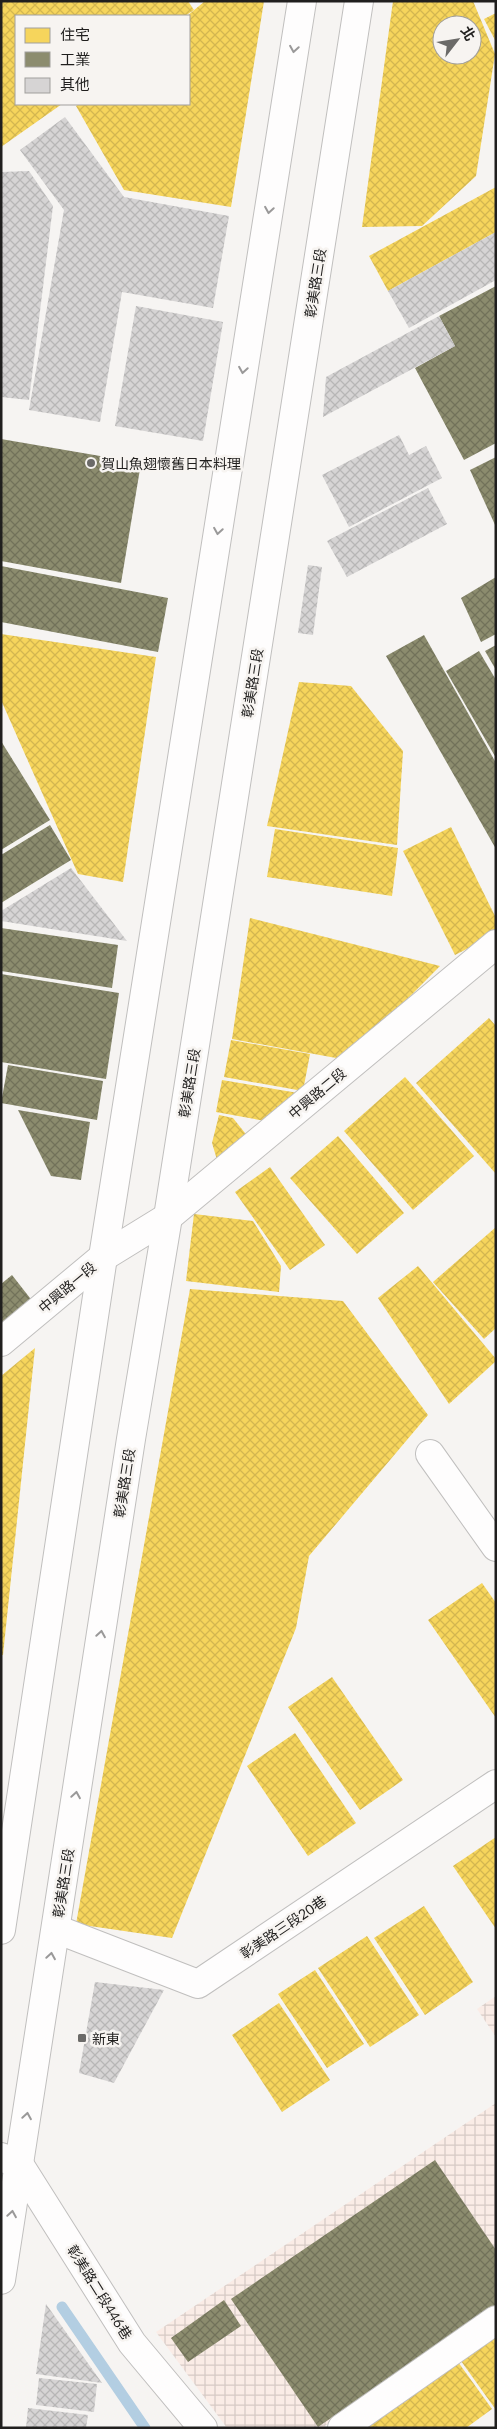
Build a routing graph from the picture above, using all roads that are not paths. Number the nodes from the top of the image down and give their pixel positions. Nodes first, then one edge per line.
1 (302, 1) edge
2 (359, 1) edge
3 (492, 955) edge
4 (168, 1217) junction
5 (135, 1237) joint
6 (103, 1257) junction
7 (1, 1342) edge
8 (430, 1454) dead end
9 (496, 1547) edge
10 (496, 1784) edge
11 (56, 1928) junction
12 (1, 1930) edge
13 (10, 2160) edge
14 (1, 2280) edge
15 (496, 2320) edge
16 (203, 2428) edge
17 (342, 2428) edge

1 -> 6 main road
2 - 4 main road, 彰美路三段
3 - 4 main road, 中興路二段
4 - 5 main road, 中興路二段
11 -> 4 main road, 彰美路三段
5 - 6 main road, 中興路一段
6 - 7 main road, 中興路一段
6 - 12 main road
8 - 9 main road
10 - 11 main road, 彰美路三段20巷
13 -> 11 main road, 彰美路三段
14 -> 13 main road, 彰美路三段
13 - 16 main road, 彰美路二段446巷
15 - 17 main road

